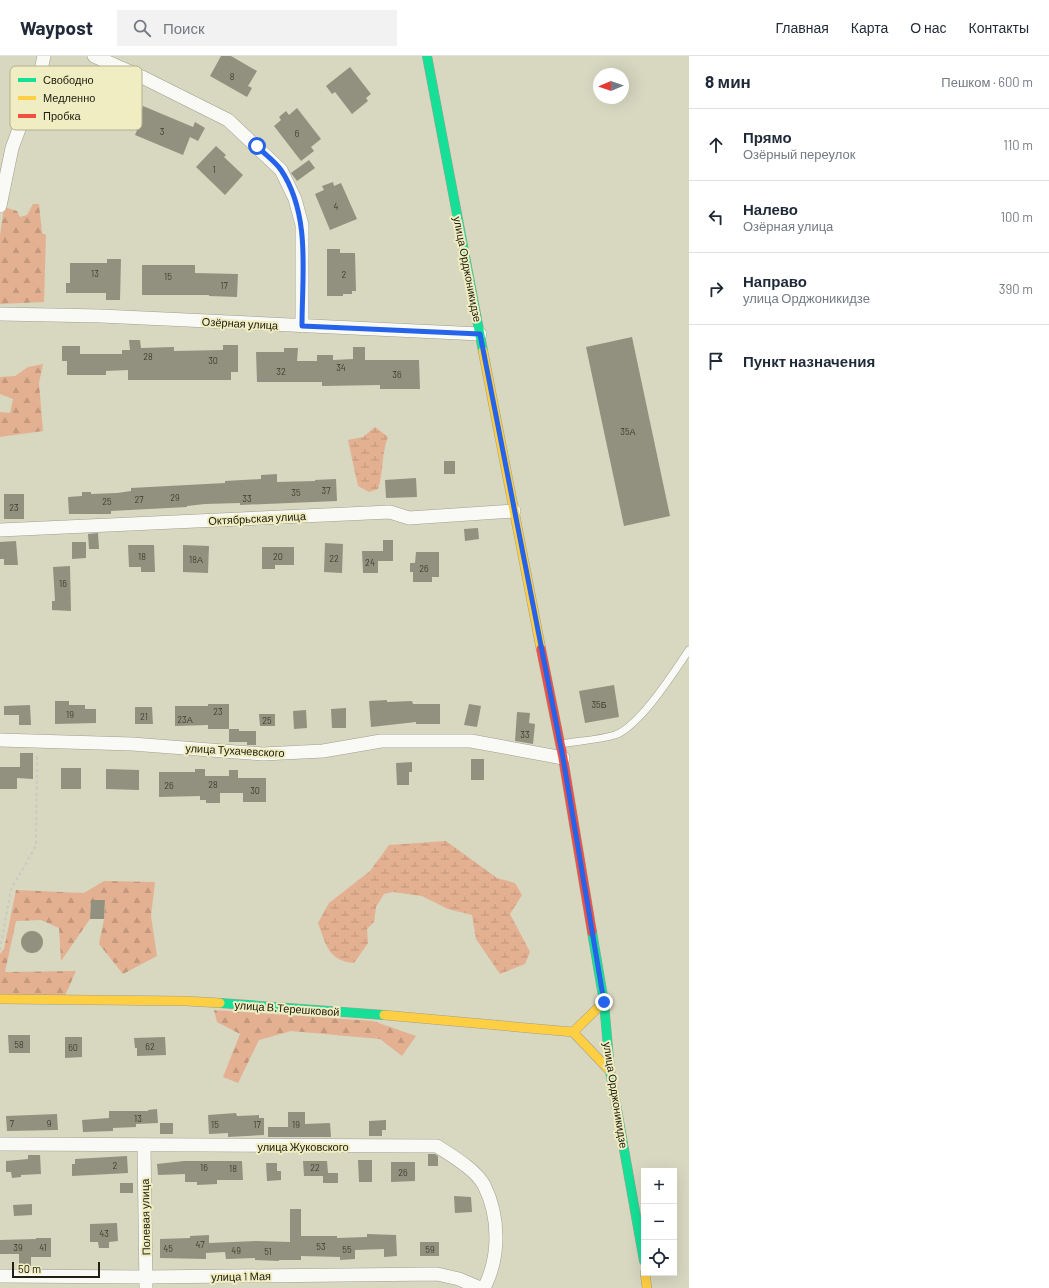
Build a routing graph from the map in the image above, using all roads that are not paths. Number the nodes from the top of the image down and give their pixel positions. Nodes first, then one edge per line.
1 (44, 56) edge
2 (94, 56) edge
3 (427, 56) edge
4 (42, 66) edge
5 (117, 66) edge
6 (142, 77) edge
7 (19, 130) edge
8 (2, 183) edge
9 (0, 206) edge
10 (0, 314) edge
11 (302, 326) junction
12 (480, 334) junction
13 (514, 511) junction
14 (0, 530) edge
15 (689, 650) edge
16 (0, 740) edge
17 (561, 744) junction
18 (563, 758) junction
19 (0, 999) edge
20 (604, 1002) junction
21 (573, 1032) junction
22 (610, 1071) junction
23 (0, 1144) edge
24 (144, 1145) junction
25 (641, 1244) edge
26 (0, 1276) edge
27 (645, 1276) edge
28 (146, 1283) edge
29 (480, 1288) edge
30 (484, 1288) edge
31 (647, 1288) edge

1 - 4 street
2 - 5 street
3 - 12 main road, улица Орджоникидзе
6 - 11 street
7 - 8 street
8 - 9 street
10 - 11 street, Озёрная улица
11 - 12 street, Озёрная улица
12 - 13 main road, улица Орджоникидзе
13 - 14 street, Октябрьская улица
13 - 17 main road, улица Орджоникидзе
15 - 17 lane
16 - 18 street, улица Тухачевского
17 - 18 main road, улица Орджоникидзе
18 - 20 main road, улица Орджоникидзе
19 - 21 main road, улица В.Терешковой
20 - 21 main road
20 - 22 main road, улица Орджоникидзе
21 - 22 main road
22 - 25 main road, улица Орджоникидзе
23 - 24 street, улица Жуковского
24 - 28 street, Полевая улица
24 - 30 street, улица Жуковского
26 - 28 street, улица 1 Мая
27 - 31 main road
28 - 29 street, улица 1 Мая

